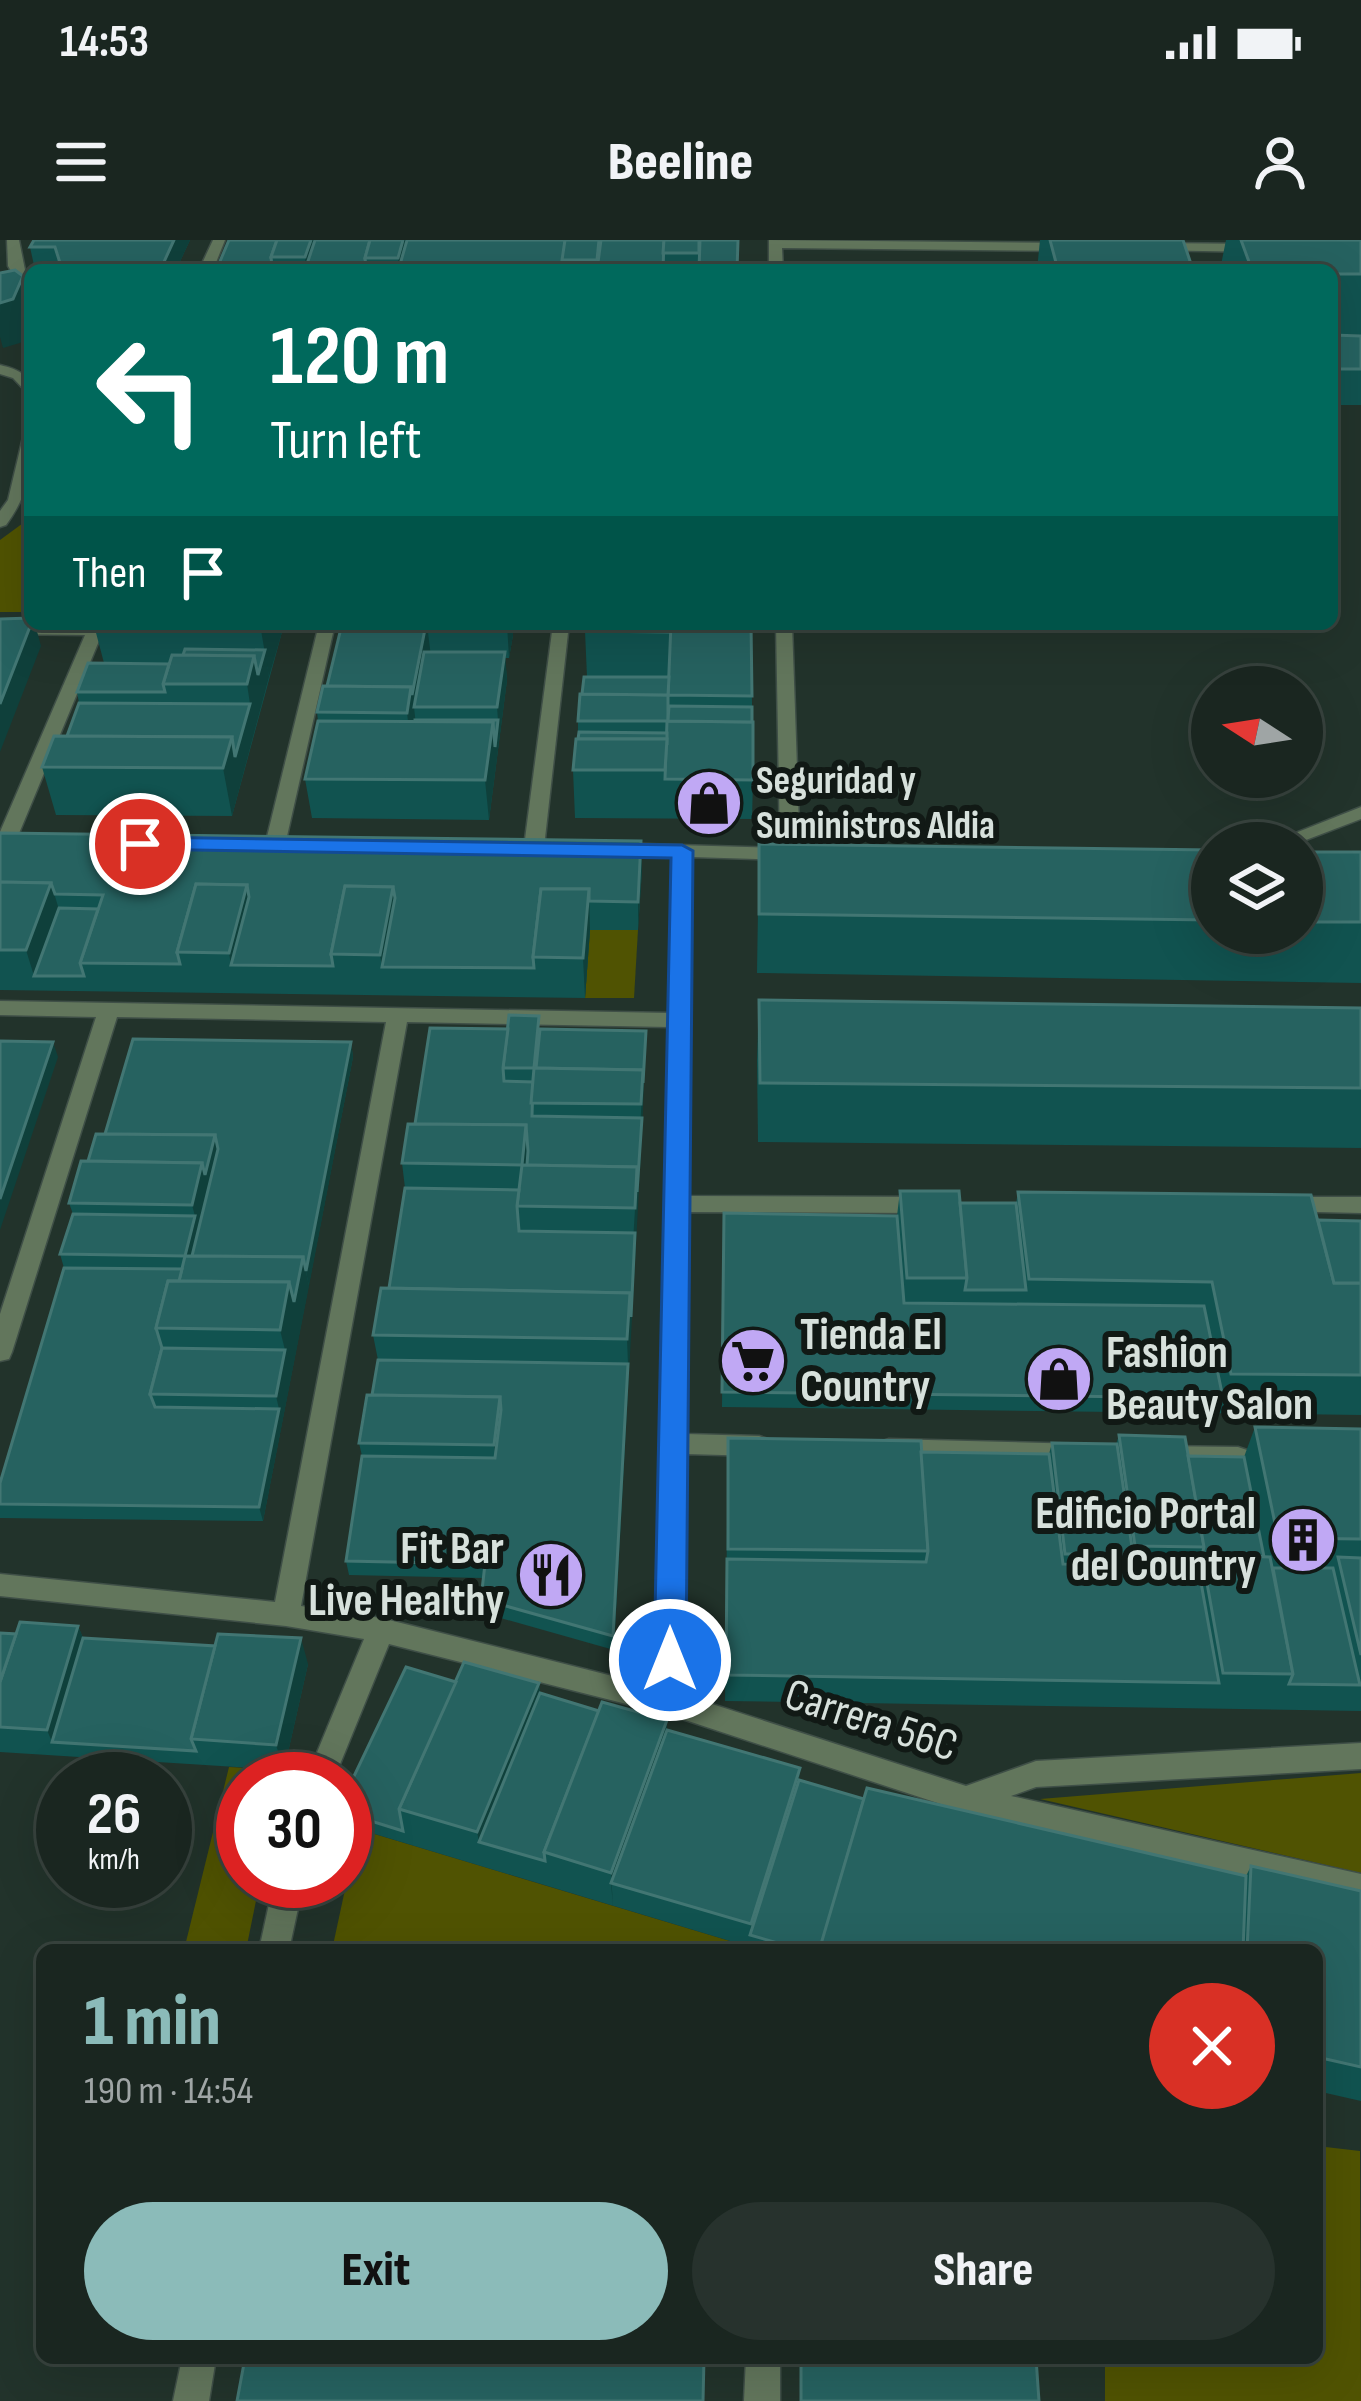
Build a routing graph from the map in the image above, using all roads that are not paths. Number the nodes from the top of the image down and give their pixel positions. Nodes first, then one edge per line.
1 (14, 240) edge
2 (775, 242) edge
3 (1080, 247) edge
4 (1126, 247) edge
5 (1267, 249) edge
6 (24, 281) edge
7 (23, 500) edge
8 (0, 523) edge
9 (96, 630) edge
10 (326, 630) edge
11 (560, 630) edge
12 (784, 630) edge
13 (1361, 812) edge
14 (1323, 827) edge
15 (3, 843) edge
16 (28, 843) edge
17 (253, 844) edge
18 (275, 844) junction
19 (299, 845) edge
20 (511, 846) edge
21 (597, 849) edge
22 (682, 851) junction
23 (790, 854) junction
24 (814, 854) edge
25 (0, 1008) edge
26 (109, 1009) junction
27 (398, 1016) junction
28 (680, 1020) junction
29 (677, 1204) junction
30 (960, 1204) edge
31 (1267, 1205) edge
32 (1361, 1205) edge
33 (0, 1352) edge
34 (671, 1444) junction
35 (790, 1447) edge
36 (861, 1449) edge
37 (1266, 1458) edge
38 (0, 1585) edge
39 (286, 1615) junction
40 (382, 1630) junction
41 (670, 1703) junction
42 (331, 1752) edge
43 (1361, 1756) edge
44 (965, 1799) junction
45 (1361, 1888) edge
46 (284, 1908) edge
47 (275, 1944) edge
48 (198, 2364) edge
49 (763, 2364) edge
50 (191, 2401) edge
51 (762, 2401) edge

1 - 6 street
2 - 3 street
4 - 5 street
7 - 8 street
9 - 15 street
10 - 18 street
11 - 20 street
12 - 23 street
13 - 14 street
15 - 16 street
17 - 18 street
18 - 19 street
21 - 22 street
22 - 23 street
22 - 28 street
23 - 24 street
25 - 26 street
26 - 27 street
26 - 33 street
27 - 28 street
27 - 39 street
28 - 29 street
29 - 30 street
29 - 34 street
31 - 32 street
34 - 35 street
34 - 41 street
36 - 37 street
38 - 39 street, Carrera 56C
39 - 40 street, Carrera 56C
40 - 41 street, Carrera 56C
40 - 42 street
41 - 44 street, Carrera 56C
43 - 44 street
44 - 45 street, Carrera 56C
46 - 47 street
48 - 50 street
49 - 51 street

